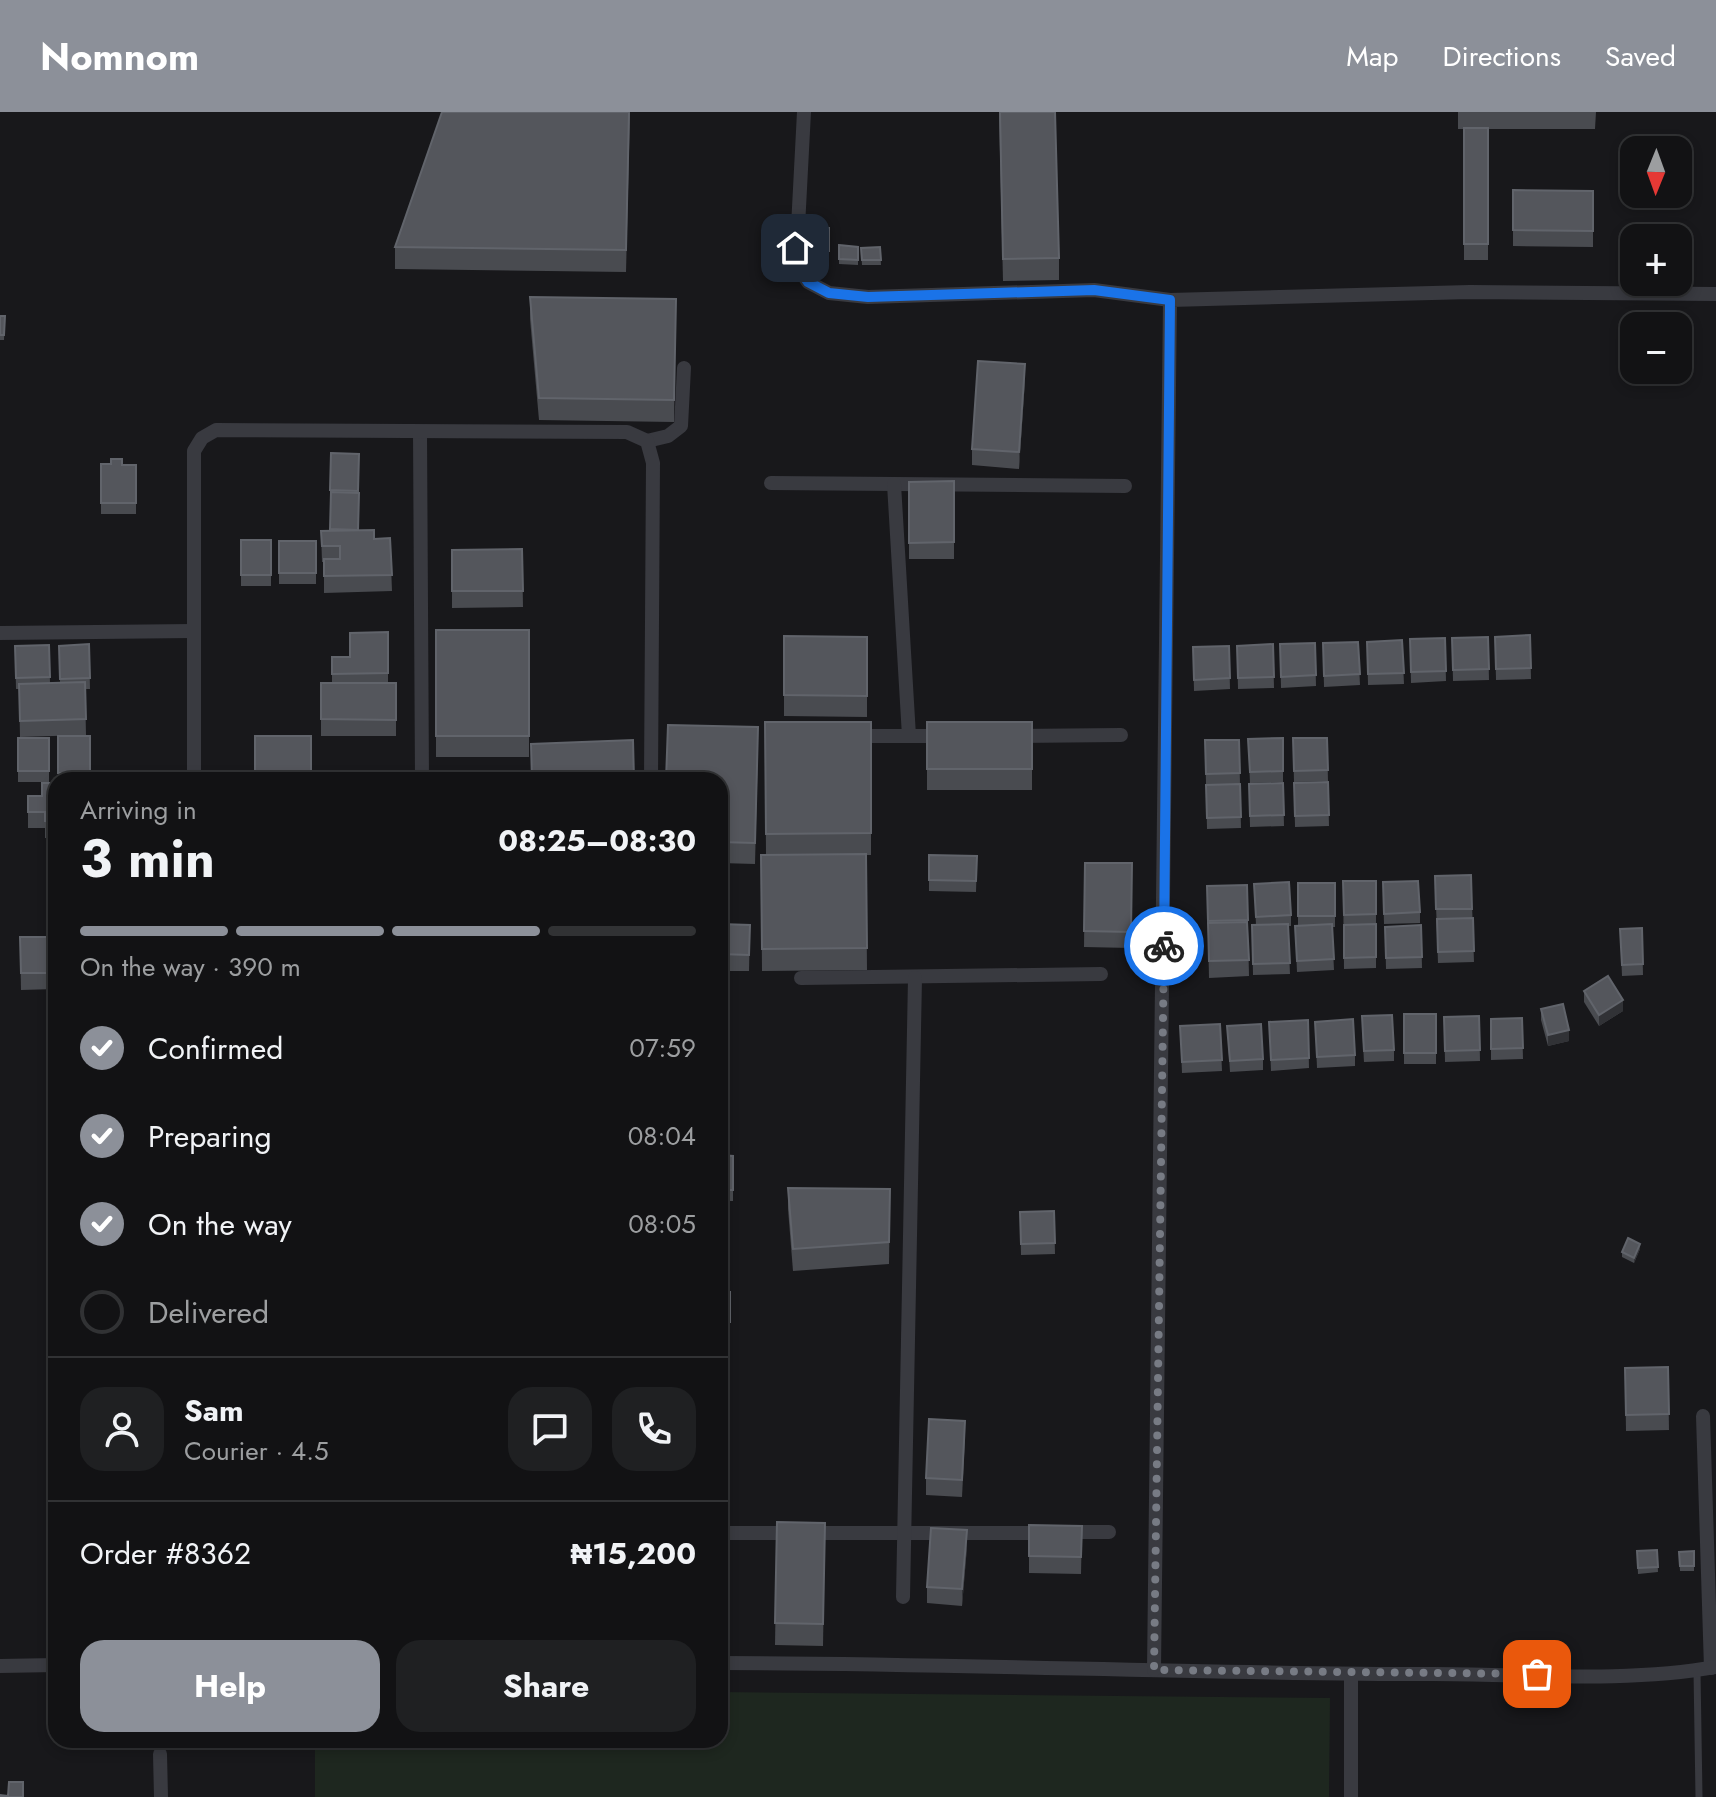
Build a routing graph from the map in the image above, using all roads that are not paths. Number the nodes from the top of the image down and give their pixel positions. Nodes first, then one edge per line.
1 (804, 112) edge
2 (1716, 294) edge
3 (1170, 300) junction
4 (684, 368) dead end
5 (420, 432) junction
6 (647, 441) junction
7 (771, 483) dead end
8 (894, 484) junction
9 (1125, 486) dead end
10 (193, 631) junction
11 (0, 633) edge
12 (833, 735) edge
13 (1121, 735) dead end
14 (909, 736) junction
15 (954, 736) edge
16 (999, 736) edge
17 (194, 772) edge
18 (422, 772) edge
19 (652, 772) edge
20 (1101, 974) dead end
21 (801, 978) dead end
22 (915, 978) junction
23 (1703, 1416) dead end
24 (1109, 1532) dead end
25 (728, 1533) edge
26 (905, 1534) junction
27 (903, 1597) dead end
28 (728, 1663) edge
29 (48, 1665) edge
30 (0, 1666) edge
31 (1708, 1668) edge
32 (1154, 1670) junction
33 (1351, 1674) junction
34 (160, 1754) dead end
35 (161, 1797) edge
36 (1351, 1797) edge
37 (1699, 1797) edge

1 - 3 street
2 - 3 street
3 - 32 street
4 - 6 street
5 - 6 street
5 - 10 street
5 - 18 street
6 - 19 street
7 - 8 street
8 - 9 street
8 - 14 street
10 - 11 street
10 - 17 street
12 - 14 street
13 - 16 street
14 - 15 street
20 - 22 street
21 - 22 street
22 - 26 street
23 - 31 street
24 - 26 street
25 - 26 street
26 - 27 street
28 - 32 street
29 - 30 street
31 - 33 street
31 - 37 lane
32 - 33 street
33 - 36 street
34 - 35 street

